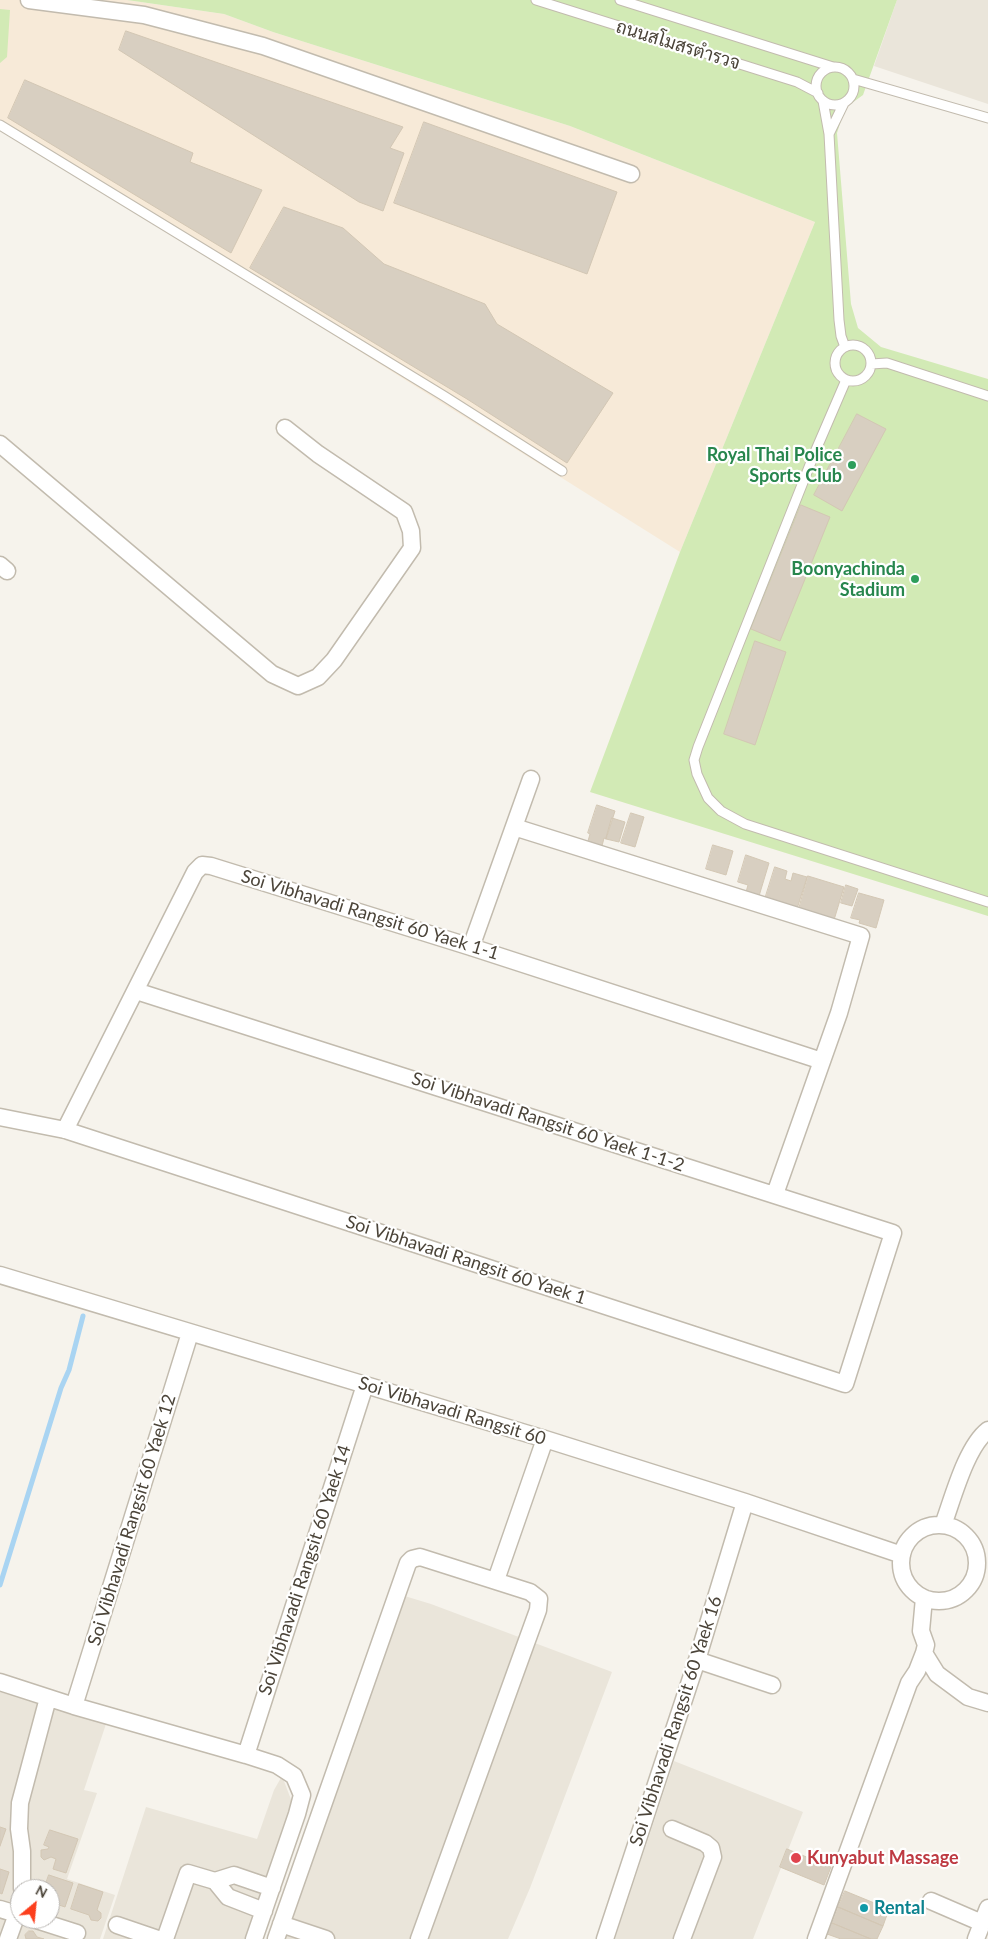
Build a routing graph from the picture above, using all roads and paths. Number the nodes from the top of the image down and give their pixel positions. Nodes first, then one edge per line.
1 (29, 0) edge
2 (536, 0) edge
3 (620, 0) edge
4 (832, 67) junction
5 (853, 79) junction
6 (821, 97) junction
7 (844, 103) junction
8 (988, 118) edge
9 (0, 125) edge
10 (829, 134) junction
11 (631, 174) dead end
12 (845, 347) junction
13 (871, 364) junction
14 (846, 380) junction
15 (988, 396) edge
16 (285, 428) dead end
17 (0, 444) edge
18 (562, 471) dead end
19 (531, 779) dead end
20 (514, 827) junction
21 (988, 902) edge
22 (471, 947) junction
23 (136, 991) junction
24 (822, 1061) junction
25 (0, 1117) edge
26 (65, 1130) junction
27 (775, 1194) junction
28 (0, 1275) edge
29 (872, 1299) joint
30 (190, 1333) junction
31 (364, 1385) junction
32 (988, 1430) edge
33 (545, 1439) junction
34 (746, 1502) junction
35 (943, 1525) junction
36 (902, 1555) junction
37 (982, 1572) edge
38 (496, 1580) junction
39 (924, 1598) junction
40 (924, 1653) junction
41 (697, 1660) junction
42 (0, 1682) edge
43 (772, 1685) dead end
44 (48, 1698) junction
45 (988, 1703) edge
46 (74, 1706) junction
47 (246, 1755) junction
48 (672, 1829) dead end
49 (22, 1879) edge
50 (215, 1881) junction
51 (272, 1888) junction
52 (931, 1901) dead end
53 (264, 1911) junction
54 (985, 1916) edge
55 (117, 1925) dead end
56 (60, 1927) edge
57 (278, 1932) edge
58 (77, 1933) dead end
59 (158, 1939) edge
60 (165, 1939) edge
61 (254, 1939) edge
62 (326, 1939) edge
63 (419, 1939) edge
64 (605, 1939) edge
65 (682, 1939) edge
66 (816, 1939) edge
67 (976, 1939) edge

1 - 11 street
2 - 6 lane, ถนนสโมสรตำรวจ
3 - 4 lane, ถนนสโมสรตำรวจ
4 - 5 lane, ถนนสโมสรตำรวจ
4 - 6 lane
5 - 7 lane
5 - 8 lane, ถนนสโมสรตำรวจ
6 - 7 lane, ถนนสโมสรตำรวจ
6 - 10 lane
7 - 10 lane
9 - 18 lane
10 - 12 lane
12 - 13 lane
12 - 14 lane
13 - 14 lane
13 - 15 lane
14 - 21 lane
16 - 17 street
19 - 20 street
20 - 22 street
20 - 24 street
22 - 23 street, Soi Vibhavadi Rangsit 60 Yaek 1-1
22 - 24 street, Soi Vibhavadi Rangsit 60 Yaek 1-1
23 - 26 street, Soi Vibhavadi Rangsit 60 Yaek 1-1
23 - 27 street, Soi Vibhavadi Rangsit 60 Yaek 1-1-2
24 - 27 street
25 - 26 street, Soi Vibhavadi Rangsit 60 Yaek 1
26 - 29 street, Soi Vibhavadi Rangsit 60 Yaek 1
27 - 29 street, Soi Vibhavadi Rangsit 60 Yaek 1-1-2
28 - 30 street, Soi Vibhavadi Rangsit 60
30 - 31 street, Soi Vibhavadi Rangsit 60
30 - 46 street, Soi Vibhavadi Rangsit 60 Yaek 12
31 - 33 street, Soi Vibhavadi Rangsit 60
31 - 47 street, Soi Vibhavadi Rangsit 60 Yaek 14
32 - 35 street
33 - 34 street, Soi Vibhavadi Rangsit 60
33 - 38 street
34 - 36 street, Soi Vibhavadi Rangsit 60
34 - 41 street, Soi Vibhavadi Rangsit 60 Yaek 16
35 - 36 street
35 - 37 street
36 - 39 street
37 - 39 street
38 - 57 street
38 - 63 street
39 - 40 street
40 - 45 street
40 - 66 street
41 - 43 street
41 - 64 street, Soi Vibhavadi Rangsit 60 Yaek 16
42 - 44 street
44 - 46 street
44 - 49 street
46 - 47 street
47 - 51 street
48 - 65 street
50 - 51 street
50 - 53 street
50 - 60 street
51 - 53 street
52 - 54 street
53 - 61 street
54 - 67 street
55 - 59 street
56 - 58 street
57 - 62 street

